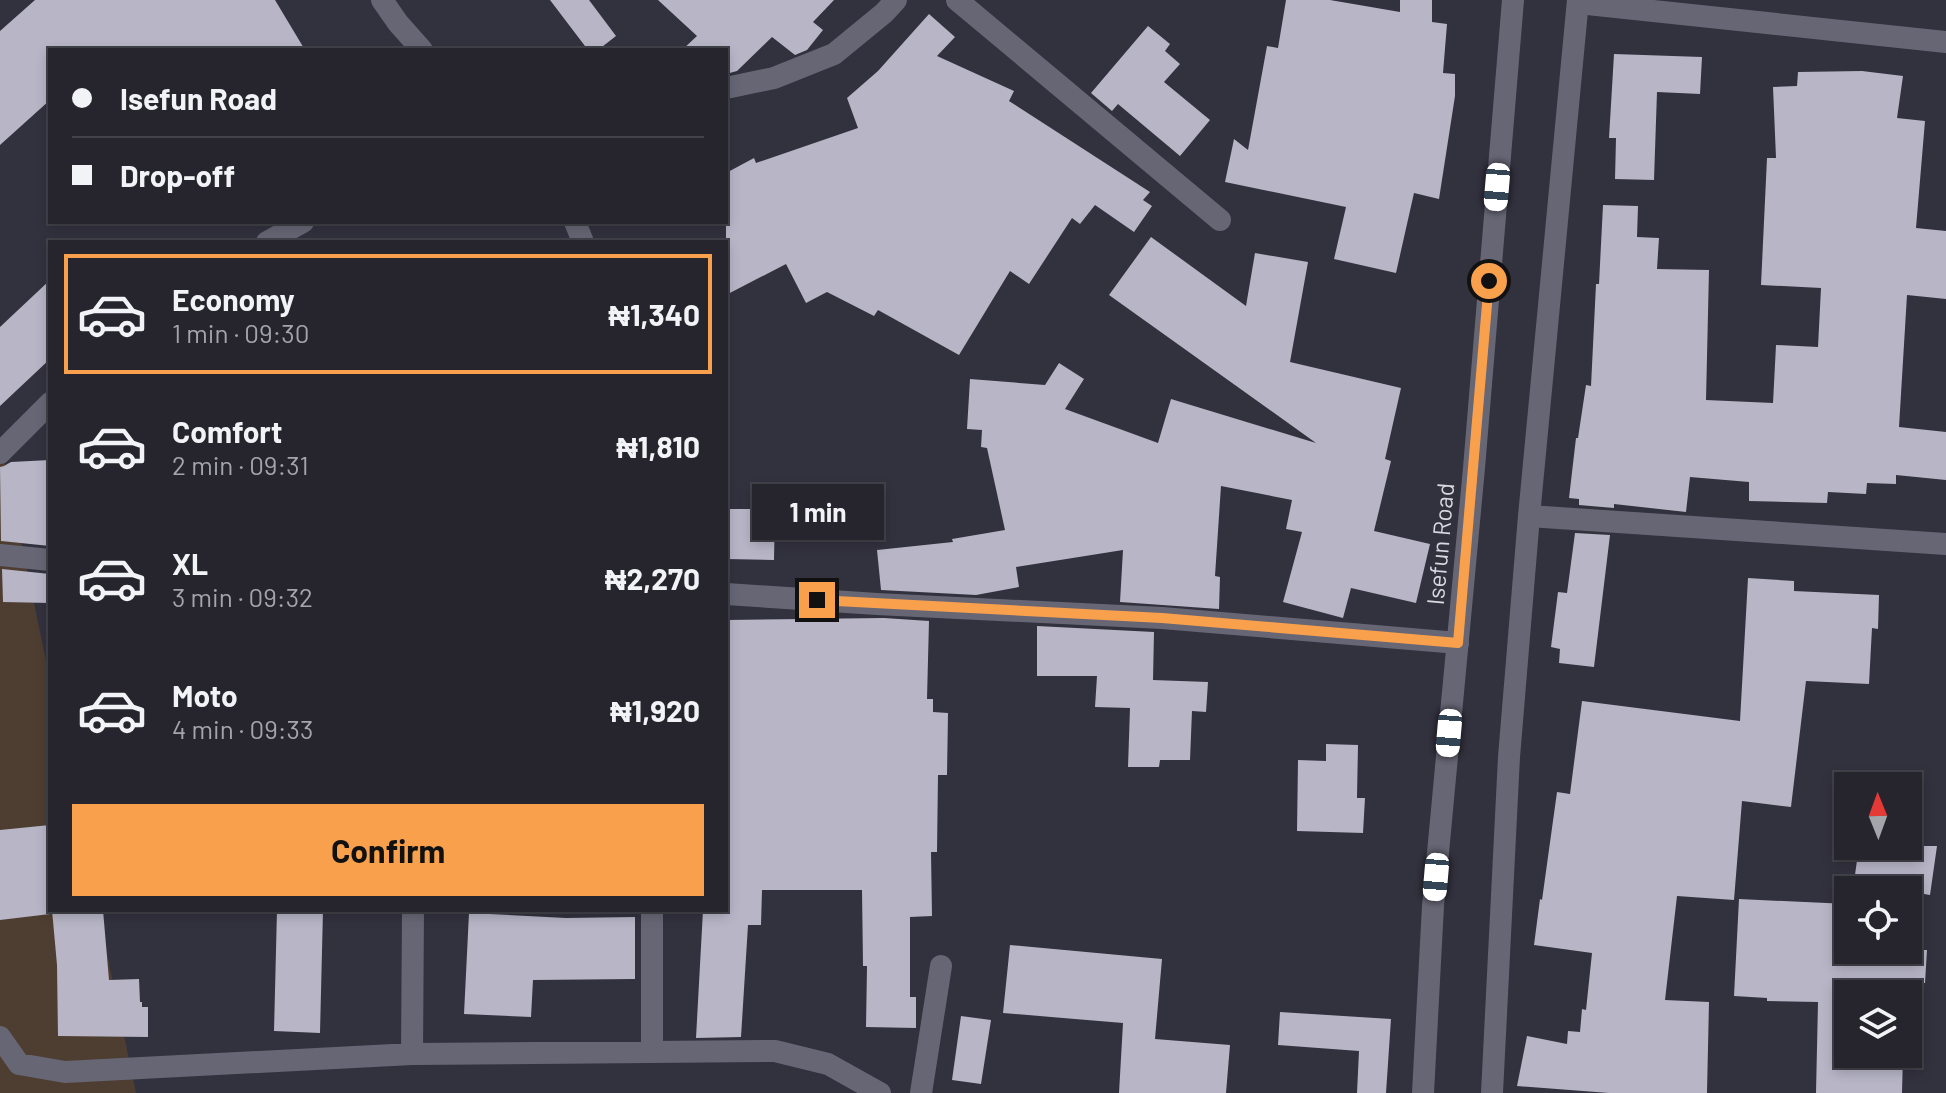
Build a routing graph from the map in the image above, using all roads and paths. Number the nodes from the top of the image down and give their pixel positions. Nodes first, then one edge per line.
1 (382, 0) edge
2 (896, 0) edge
3 (957, 0) edge
4 (1513, 0) edge
5 (1578, 1) edge
6 (1946, 42) edge
7 (420, 48) edge
8 (728, 88) edge
9 (1220, 220) dead end
10 (299, 224) edge
11 (271, 240) edge
12 (48, 405) edge
13 (0, 453) edge
14 (1529, 516) junction
15 (1946, 544) edge
16 (0, 555) edge
17 (48, 560) edge
18 (728, 594) edge
19 (1458, 643) junction
20 (413, 912) edge
21 (652, 912) edge
22 (941, 966) dead end
23 (0, 1037) edge
24 (652, 1052) junction
25 (412, 1054) junction
26 (880, 1093) edge
27 (921, 1093) edge
28 (1423, 1093) edge
29 (1492, 1093) edge

1 - 7 street
2 - 8 street
3 - 9 street
4 - 19 street, Isefun Road
5 - 6 street
5 - 14 street
10 - 11 street
12 - 13 street
14 - 15 street
14 - 29 street
16 - 17 street
18 - 19 street
19 - 28 street, Isefun Road
20 - 25 street
21 - 24 street
22 - 27 street
23 - 25 street
24 - 25 street
24 - 26 street

